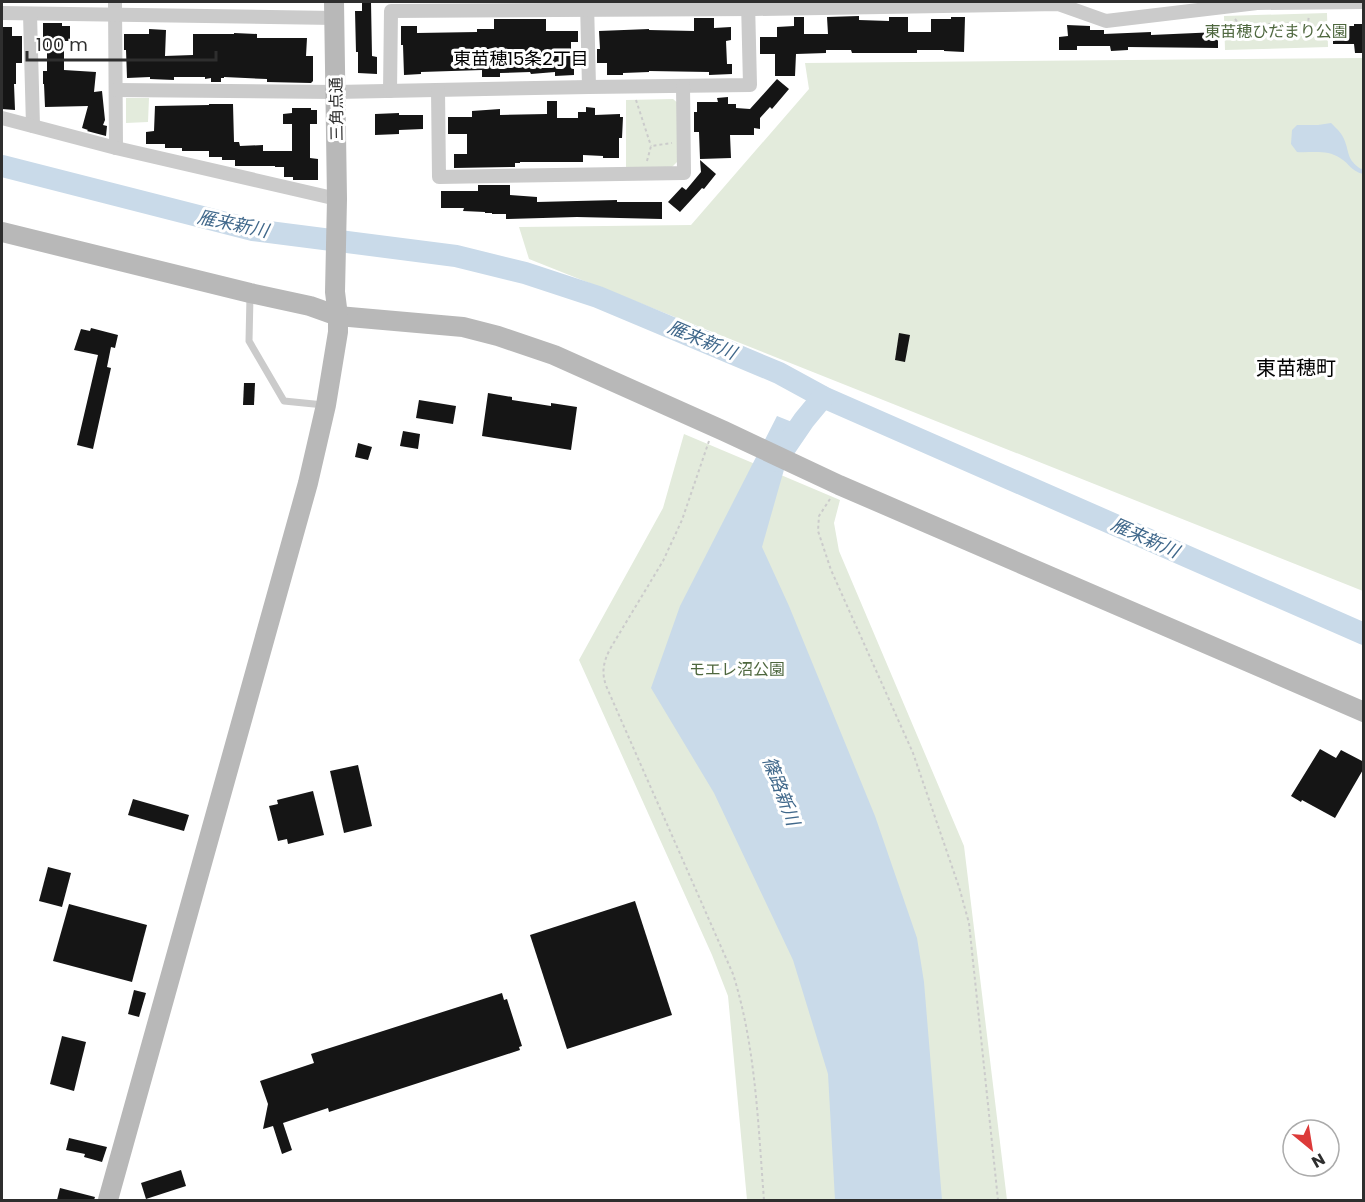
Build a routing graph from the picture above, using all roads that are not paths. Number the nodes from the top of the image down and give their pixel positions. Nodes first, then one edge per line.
1 (1257, 2) edge
2 (1364, 2) edge
3 (921, 4) edge
4 (587, 5) edge
5 (748, 5) edge
6 (115, 8) edge
7 (334, 10) edge
8 (2, 13) edge
9 (30, 14) junction
10 (589, 87) junction
11 (683, 87) junction
12 (116, 90) junction
13 (438, 90) junction
14 (390, 91) junction
15 (336, 92) junction
16 (2, 118) edge
17 (33, 126) junction
18 (116, 148) junction
19 (337, 208) junction
20 (2, 232) edge
21 (250, 293) junction
22 (338, 316) junction
23 (326, 405) junction
24 (1364, 712) edge
25 (108, 1200) edge

1 - 2 street
1 - 3 street
3 - 5 street
4 - 5 street
4 - 10 street
4 - 14 street
5 - 11 street
6 - 7 street
6 - 9 street
6 - 12 street
7 - 15 street, 三角点通
8 - 9 street
9 - 17 street
10 - 11 street
10 - 13 street
11 - 13 street
12 - 15 street
12 - 18 street
13 - 14 street
14 - 15 street
15 - 19 street, 三角点通
16 - 17 street
17 - 18 street
18 - 19 street
19 - 22 street, 三角点通
20 - 21 street
21 - 22 street
21 - 23 lane
22 - 23 street
22 - 24 street
23 - 25 street

